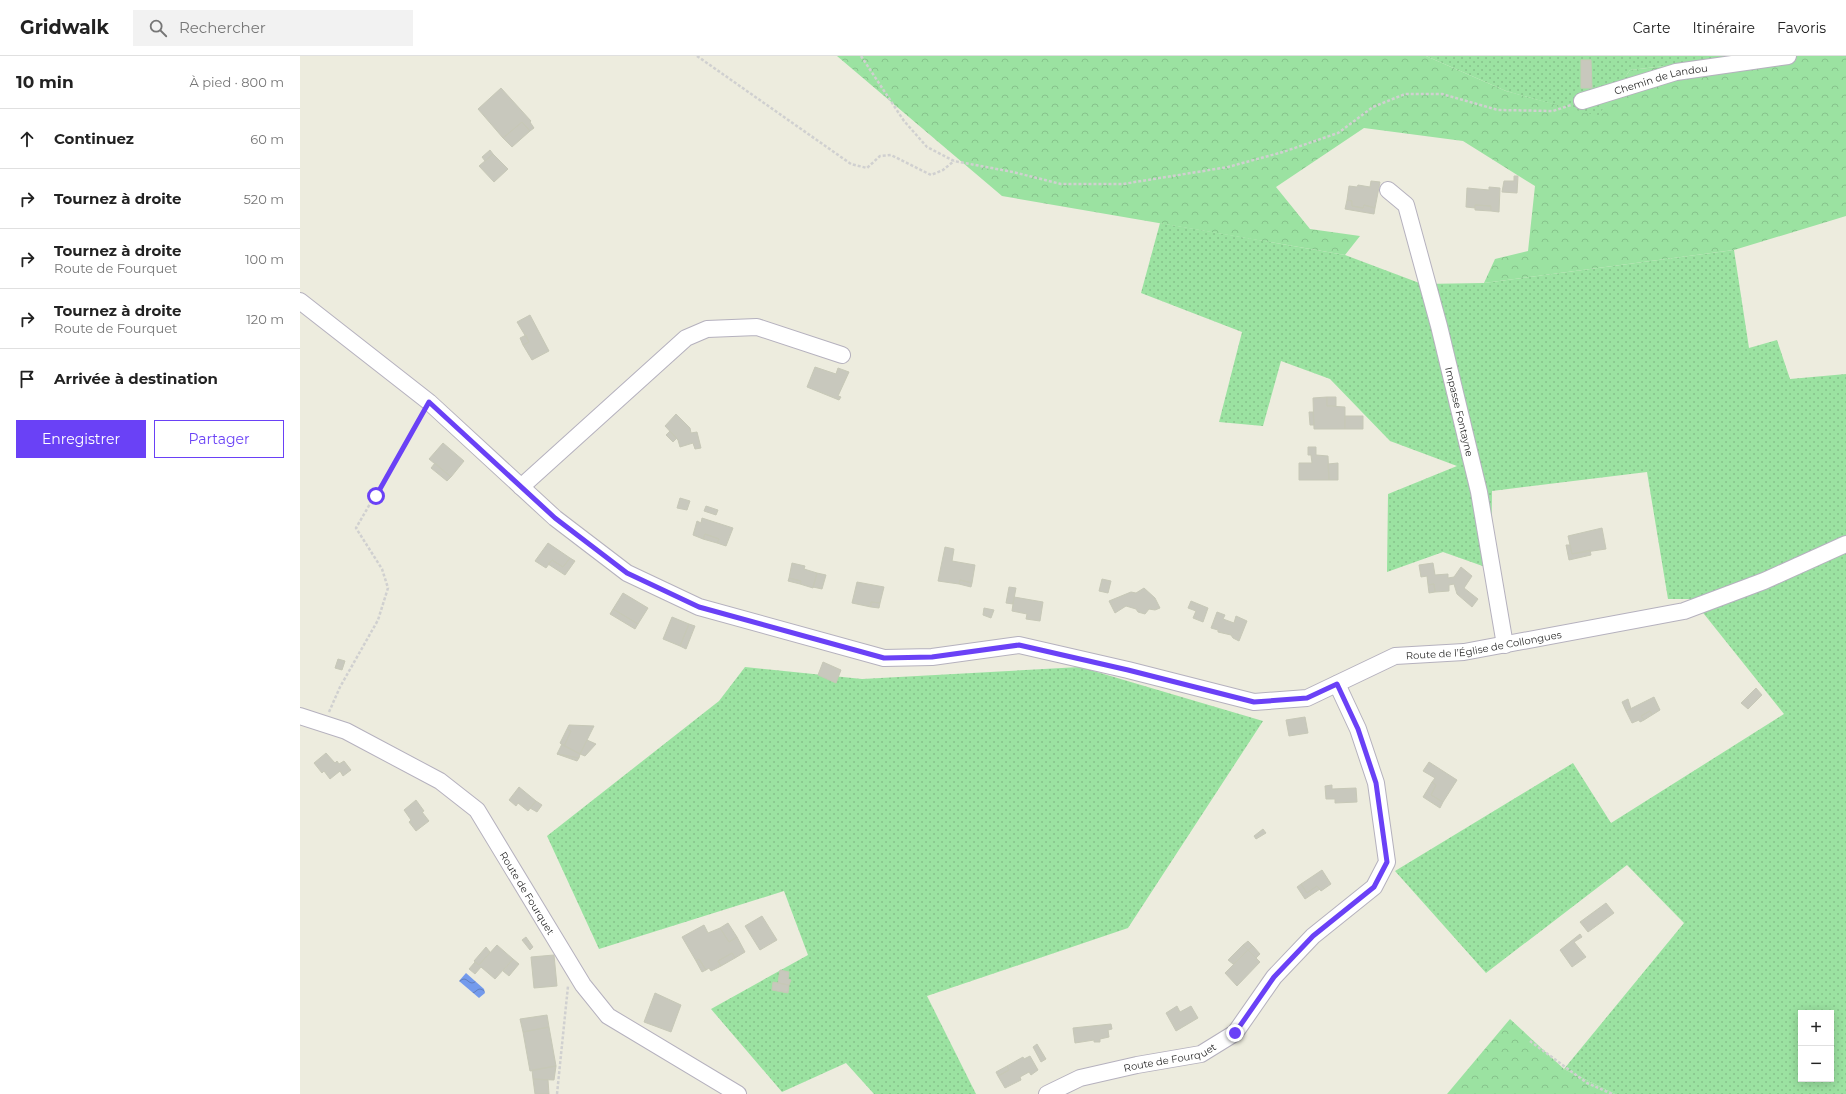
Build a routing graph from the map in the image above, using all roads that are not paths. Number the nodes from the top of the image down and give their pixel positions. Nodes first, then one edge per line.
1 (1788, 56) edge
2 (1582, 101) road end
3 (1388, 190) dead end
4 (300, 301) edge
5 (842, 355) dead end
6 (521, 487) junction
7 (1846, 544) edge
8 (1505, 645) junction
9 (1337, 684) junction
10 (300, 716) edge
11 (738, 1094) edge
12 (1047, 1094) edge

1 - 2 street, Chemin de Landou
3 - 8 street, Impasse Fontayne
4 - 6 street, Route de l’Église de Collongues
5 - 6 street
6 - 9 street, Route de l’Église de Collongues
7 - 8 street, Route de l’Église de Collongues
8 - 9 street, Route de l’Église de Collongues
9 - 12 street, Route de Fourquet
10 - 11 street, Route de Fourquet

